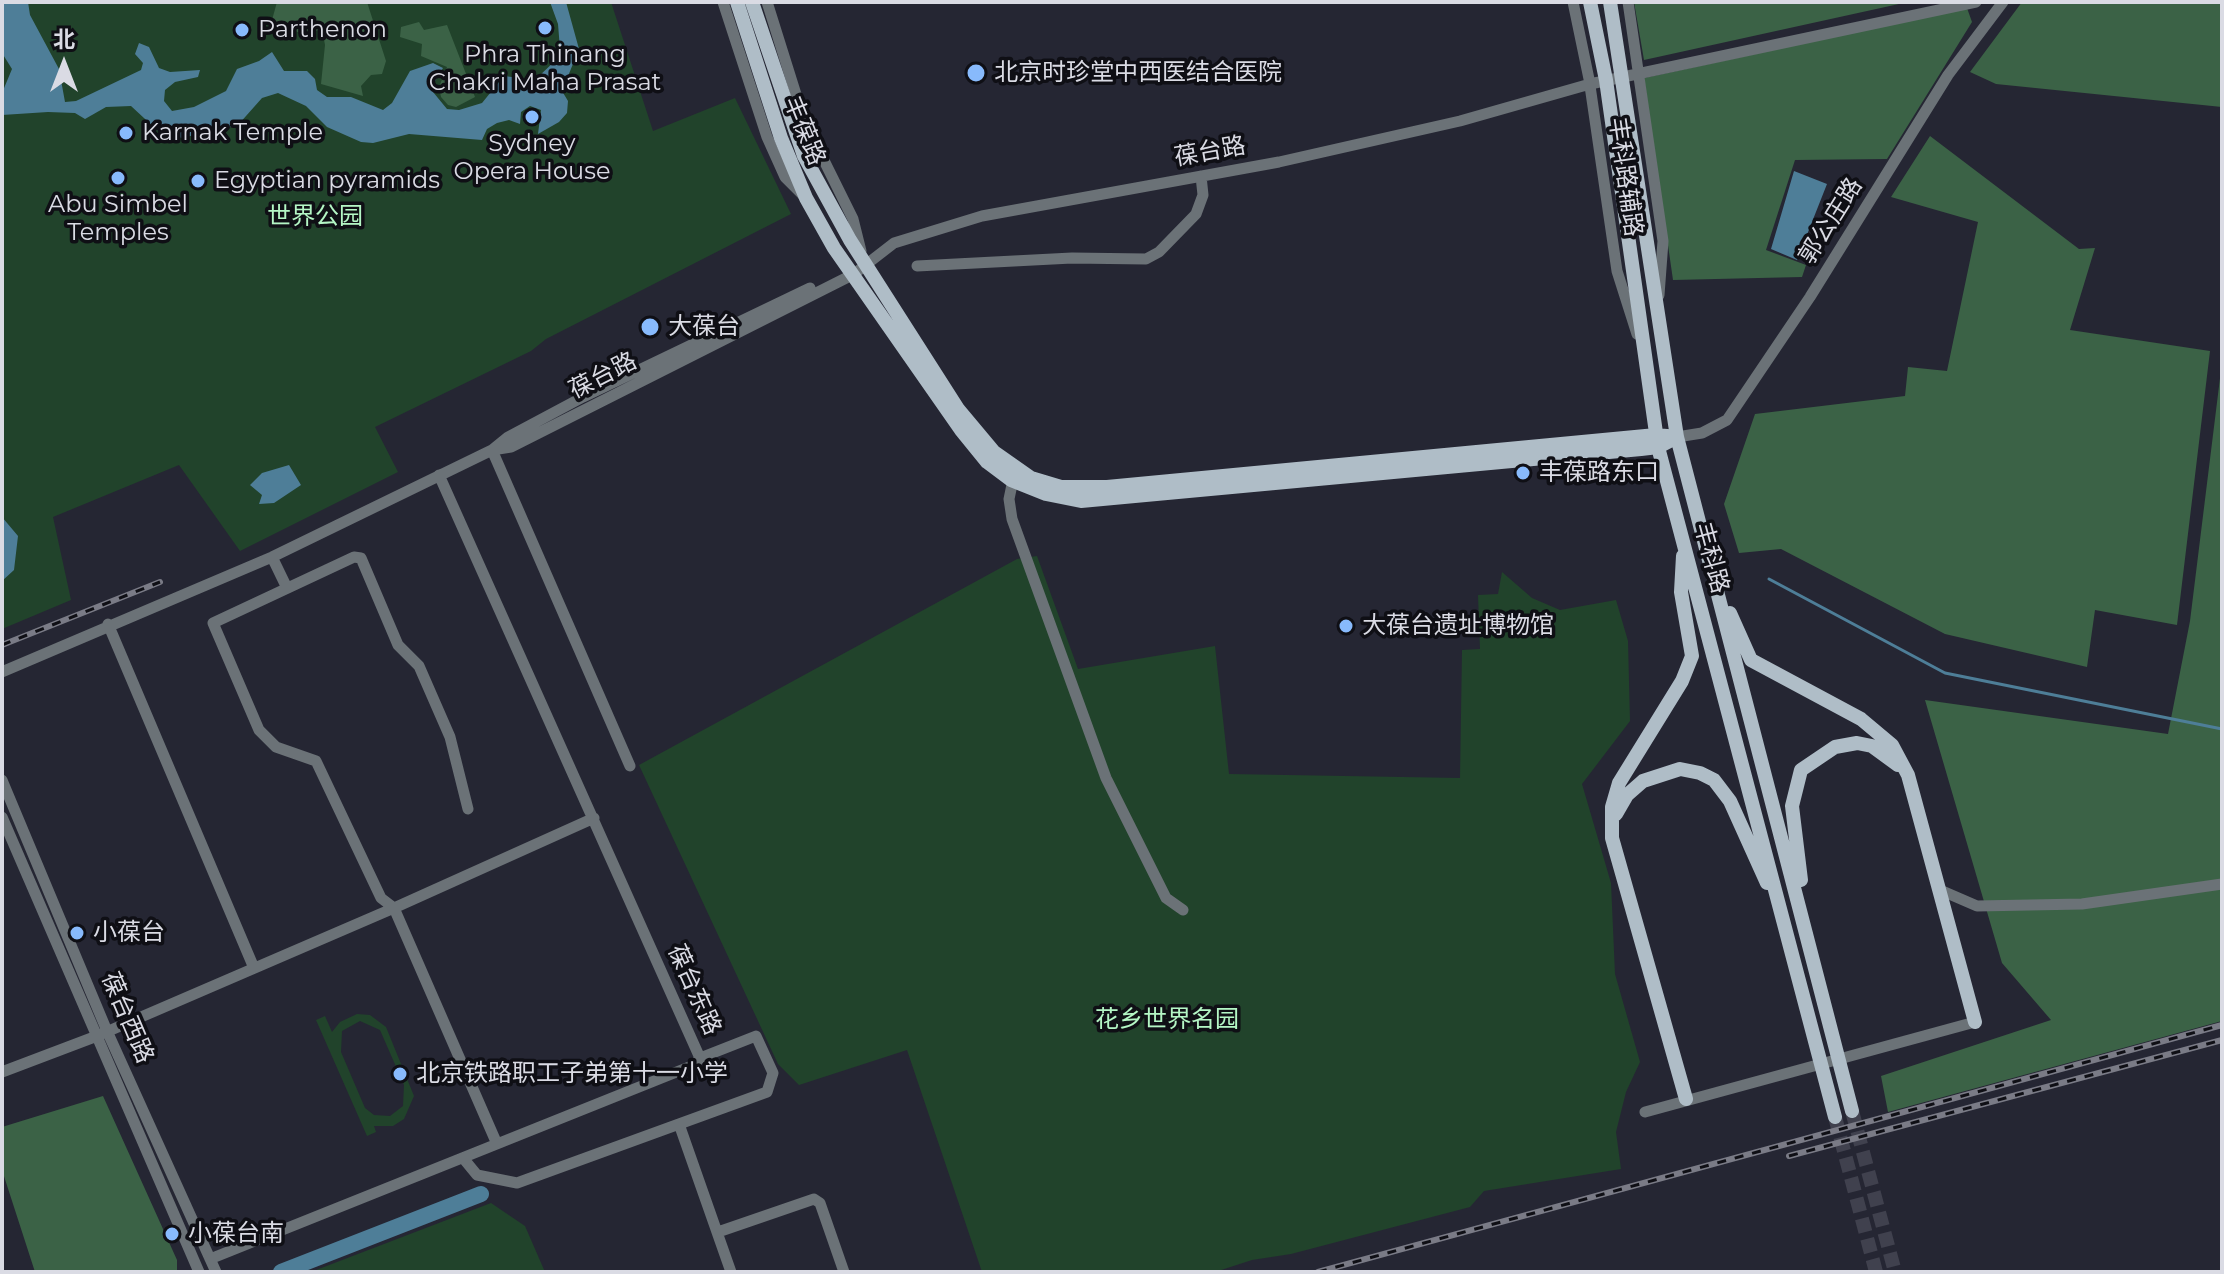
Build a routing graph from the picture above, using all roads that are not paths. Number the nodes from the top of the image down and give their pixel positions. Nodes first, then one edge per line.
1 (723, 2) edge
2 (737, 2) edge
3 (752, 2) edge
4 (767, 2) edge
5 (1573, 2) edge
6 (1590, 2) edge
7 (1610, 2) edge
8 (1628, 2) edge
9 (1976, 2) edge
10 (2003, 2) edge
11 (1638, 73) junction
12 (1622, 77) junction
13 (1606, 80) junction
14 (1590, 84) junction
15 (1201, 176) junction
16 (806, 198) junction
17 (917, 266) dead end
18 (856, 269) junction
19 (1657, 315) junction
20 (1644, 356) junction
21 (1677, 437) junction
22 (1657, 441) junction
23 (492, 450) junction
24 (439, 475) junction
25 (1014, 475) junction
26 (1683, 540) junction
27 (272, 557) junction
28 (1713, 577) junction
29 (287, 588) junction
30 (108, 624) junction
31 (2, 672) edge
32 (630, 766) dead end
33 (1908, 775) junction
34 (2, 780) edge
35 (468, 809) dead end
36 (2, 818) edge
37 (594, 818) junction
38 (1612, 838) junction
39 (2222, 884) edge
40 (1940, 890) junction
41 (394, 908) junction
42 (1183, 910) dead end
43 (1803, 921) junction
44 (1785, 922) junction
45 (254, 968) junction
46 (1975, 1022) joint
47 (102, 1034) junction
48 (700, 1058) junction
49 (2, 1072) edge
50 (1686, 1099) junction
51 (1852, 1111) tunnel mouth
52 (1645, 1112) dead end
53 (1835, 1117) tunnel mouth
54 (679, 1124) junction
55 (497, 1144) junction
56 (463, 1158) junction
57 (718, 1232) junction
58 (210, 1259) junction
59 (199, 1272) edge
60 (216, 1272) edge
61 (731, 1272) edge
62 (844, 1272) edge

1 - 16 street
2 - 16 main road, 丰葆路
3 - 18 main road, 丰葆路
4 - 18 street
5 - 14 street, 丰科路辅路
6 - 13 main road, 丰科路
7 - 12 main road, 丰科路
8 - 11 street, 丰科路辅路
9 - 11 street, 葆台路
10 - 21 street, 郭公庄路
11 - 12 street, 葆台路
11 - 19 street, 丰科路辅路
12 - 13 street, 葆台路
12 - 19 main road, 丰科路
13 - 14 street, 葆台路
13 - 20 main road, 丰科路
14 - 15 street, 葆台路
14 - 20 street, 丰科路辅路
15 - 17 street
15 - 18 street, 葆台路
16 - 18 main road, 丰葆路
18 - 23 street, 葆台路
18 - 25 main road
19 - 21 main road, 丰科路
20 - 22 main road, 丰科路
21 - 22 main road
21 - 28 main road, 丰科路
22 - 25 main road
22 - 26 main road, 丰科路
23 - 24 street, 葆台路
23 - 32 street
24 - 27 street, 葆台路
24 - 37 street, 葆台东路
25 - 42 street
26 - 38 main road
26 - 44 main road, 丰科路
27 - 29 street
27 - 30 street, 葆台路
28 - 33 main road
28 - 43 main road, 丰科路
29 - 35 street
29 - 41 street
30 - 31 street, 葆台路
30 - 45 street
33 - 40 main road
33 - 43 main road
34 - 47 street, 葆台西路
36 - 47 street, 葆台西路
37 - 41 street
37 - 48 street, 葆台东路
38 - 44 main road
38 - 50 main road
39 - 40 street
40 - 46 main road
41 - 45 street
41 - 55 street
43 - 51 main road, 丰科路
44 - 53 main road, 丰科路
45 - 47 street
46 - 50 street
47 - 49 street
47 - 58 street, 葆台西路
47 - 59 street, 葆台西路
48 - 54 street
48 - 55 street, 葆台东路
50 - 52 street
54 - 56 street
54 - 57 street
55 - 56 street, 葆台东路
56 - 58 street, 葆台东路
57 - 61 street
57 - 62 street
58 - 60 street, 葆台西路

